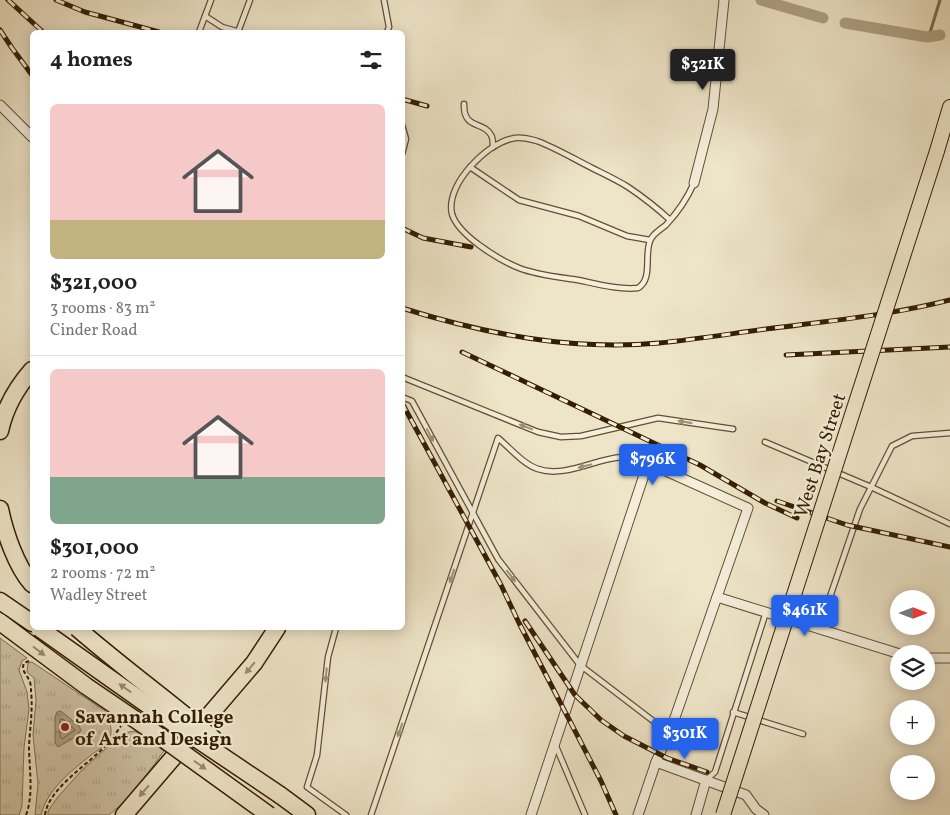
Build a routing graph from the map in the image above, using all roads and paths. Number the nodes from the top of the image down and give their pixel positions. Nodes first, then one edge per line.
1 (212, 0) edge
2 (250, 0) edge
3 (384, 0) edge
4 (724, 0) edge
5 (205, 16) junction
6 (200, 30) edge
7 (232, 30) edge
8 (240, 30) edge
9 (387, 30) edge
10 (464, 104) dead end
11 (0, 105) edge
12 (950, 107) edge
13 (30, 135) edge
14 (493, 147) junction
15 (470, 167) junction
16 (694, 183) joint
17 (670, 220) junction
18 (650, 240) junction
19 (30, 372) edge
20 (405, 378) edge
21 (405, 398) edge
22 (733, 429) dead end
23 (0, 431) edge
24 (950, 433) edge
25 (765, 442) dead end
26 (648, 463) junction
27 (871, 487) junction
28 (0, 509) edge
29 (472, 513) junction
30 (950, 524) edge
31 (30, 581) edge
32 (717, 597) junction
33 (0, 601) edge
34 (766, 612) junction
35 (0, 622) edge
36 (30, 622) edge
37 (819, 629) junction
38 (42, 630) edge
39 (79, 630) edge
40 (276, 630) edge
41 (335, 630) edge
42 (890, 651) edge
43 (935, 658) edge
44 (950, 658) edge
45 (29, 661) dead end
46 (580, 666) junction
47 (734, 712) junction
48 (121, 726) dead end
49 (669, 733) junction
50 (803, 734) dead end
51 (555, 743) junction
52 (656, 762) junction
53 (706, 780) junction
54 (280, 795) junction
55 (26, 815) edge
56 (45, 815) edge
57 (124, 815) edge
58 (269, 815) edge
59 (307, 815) edge
60 (346, 815) edge
61 (371, 815) edge
62 (531, 815) edge
63 (585, 815) edge
64 (638, 815) edge
65 (696, 815) edge
66 (722, 815) edge
67 (764, 815) edge

1 - 5 lane
2 - 8 lane
3 - 9 lane
4 - 16 street
5 - 6 lane
5 - 7 lane
10 - 14 lane
11 - 13 street
12 - 66 main road, West Bay Street, bridge
14 - 15 lane
14 - 17 lane
15 - 18 lane
15 - 18 lane
16 - 17 lane
17 - 18 lane
19 - 23 highway
22 -> 20 lane
21 -> 29 lane
24 - 27 lane
25 - 27 lane
26 -> 29 lane
26 - 32 street
26 - 46 street
27 - 30 lane
27 - 37 lane
28 - 31 highway
29 -> 46 lane
29 -> 61 lane
32 - 34 street
32 - 49 street
33 - 36 highway
34 - 37 street
34 - 47 lane
35 -> 58 highway, bridge
37 - 42 street
54 -> 38 highway, bridge
39 - 54 highway, bridge
40 -> 57 highway
41 -> 60 lane
43 - 44 street
45 - 55 path
46 - 49 lane
46 - 51 street
47 - 50 lane
47 - 53 lane
48 - 56 path
49 - 52 street
51 - 62 street
51 - 63 lane
52 - 53 street
52 - 64 street
53 - 65 street
53 - 67 street
54 - 59 highway

